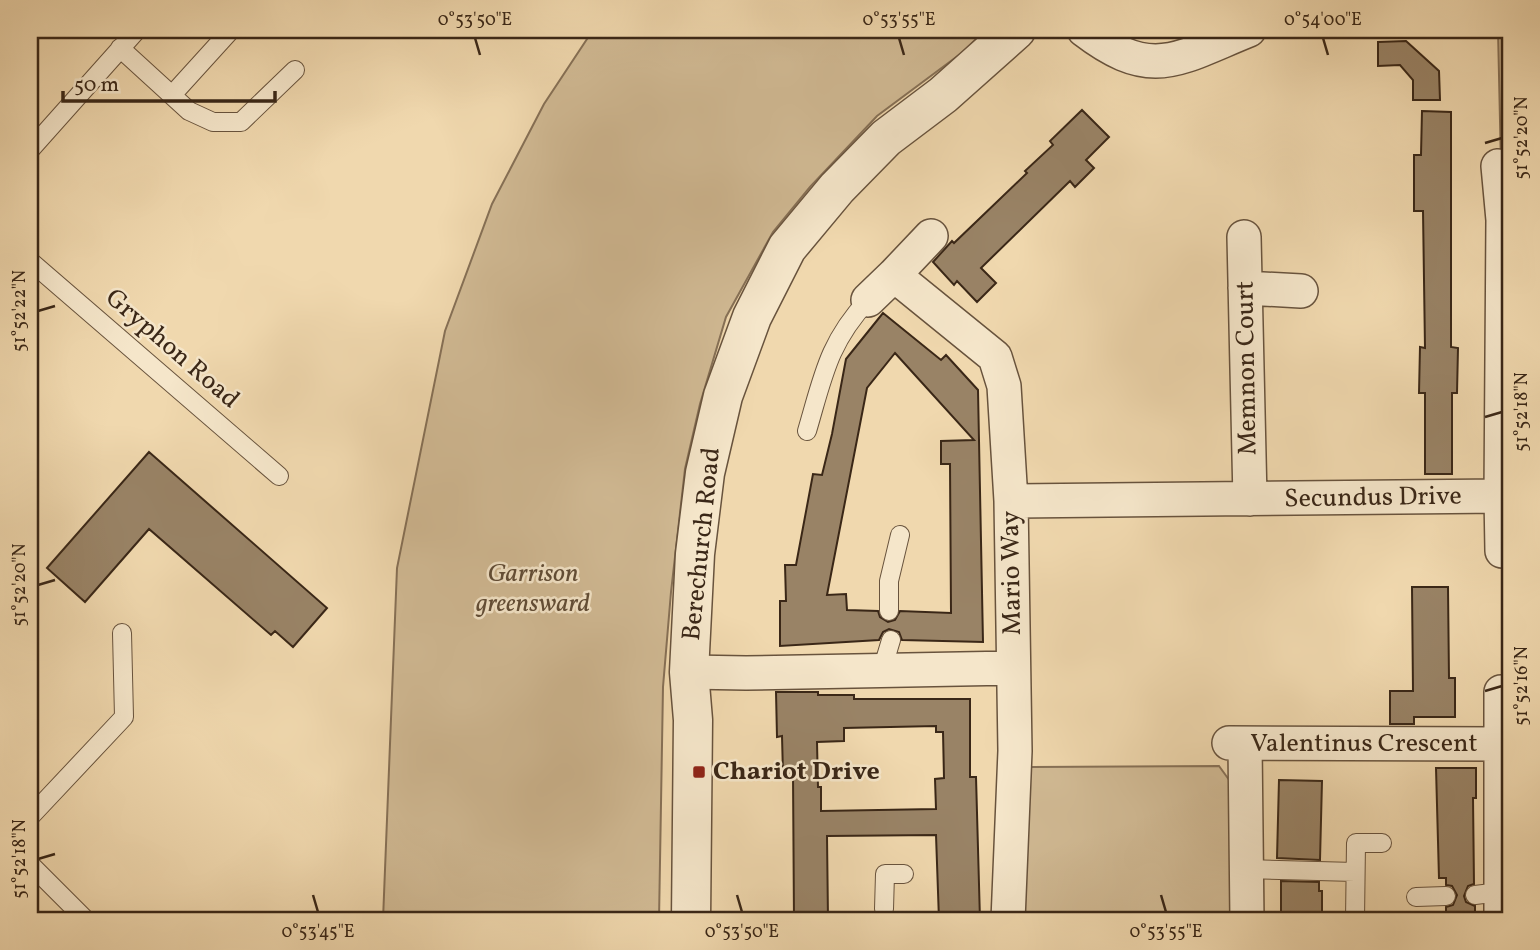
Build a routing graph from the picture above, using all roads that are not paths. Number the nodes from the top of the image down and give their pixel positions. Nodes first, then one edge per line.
1 (137, 30) edge
2 (231, 30) edge
3 (1016, 30) edge
4 (1084, 30) edge
5 (1249, 30) edge
6 (120, 48) junction
7 (295, 70) dead end
8 (172, 95) junction
9 (30, 150) edge
10 (1498, 166) dead end
11 (1507, 220) edge
12 (931, 236) dead end
13 (1244, 236) dead end
14 (30, 261) edge
15 (894, 275) junction
16 (1245, 288) junction
17 (1301, 291) dead end
18 (868, 300) joint
19 (807, 431) dead end
20 (279, 476) dead end
21 (1502, 496) junction
22 (1250, 499) junction
23 (1011, 501) junction
24 (900, 535) dead end
25 (1502, 551) dead end
26 (889, 611) dead end
27 (122, 633) dead end
28 (1013, 668) junction
29 (689, 672) junction
30 (1501, 692) dead end
31 (1500, 744) junction
32 (30, 817) edge
33 (1382, 844) dead end
34 (30, 864) edge
35 (1246, 869) junction
36 (1355, 872) junction
37 (904, 874) dead end
38 (1446, 896) dead end
39 (1416, 897) dead end
40 (1492, 902) edge
41 (884, 909) dead end
42 (86, 920) edge
43 (691, 920) edge
44 (1008, 920) edge
45 (1247, 920) edge
46 (1355, 920) edge

1 - 6 lane
2 - 8 lane
3 - 29 street, Berechurch Road
4 - 5 street
6 - 8 lane
6 - 9 lane
7 - 8 lane
10 - 11 street
11 - 21 street
12 - 15 street
13 - 16 street, Memnon Court
14 - 20 lane, Gryphon Road
15 - 18 street
15 - 23 street, Mario Way
16 - 17 street
16 - 22 street, Memnon Court
18 - 19 lane
21 - 22 street, Secundus Drive
21 - 25 street
22 - 23 street, Secundus Drive
23 - 28 street, Mario Way
24 - 26 lane
27 - 32 lane
28 - 29 street
28 - 44 street, Mario Way
29 - 43 street, Berechurch Road
30 - 31 street, Valentinus Crescent
31 - 35 street, Valentinus Crescent
31 - 40 street, Valentinus Crescent
33 - 36 lane
34 - 42 lane
35 - 36 lane
35 - 45 street
36 - 46 lane
37 - 41 lane
38 - 39 lane

